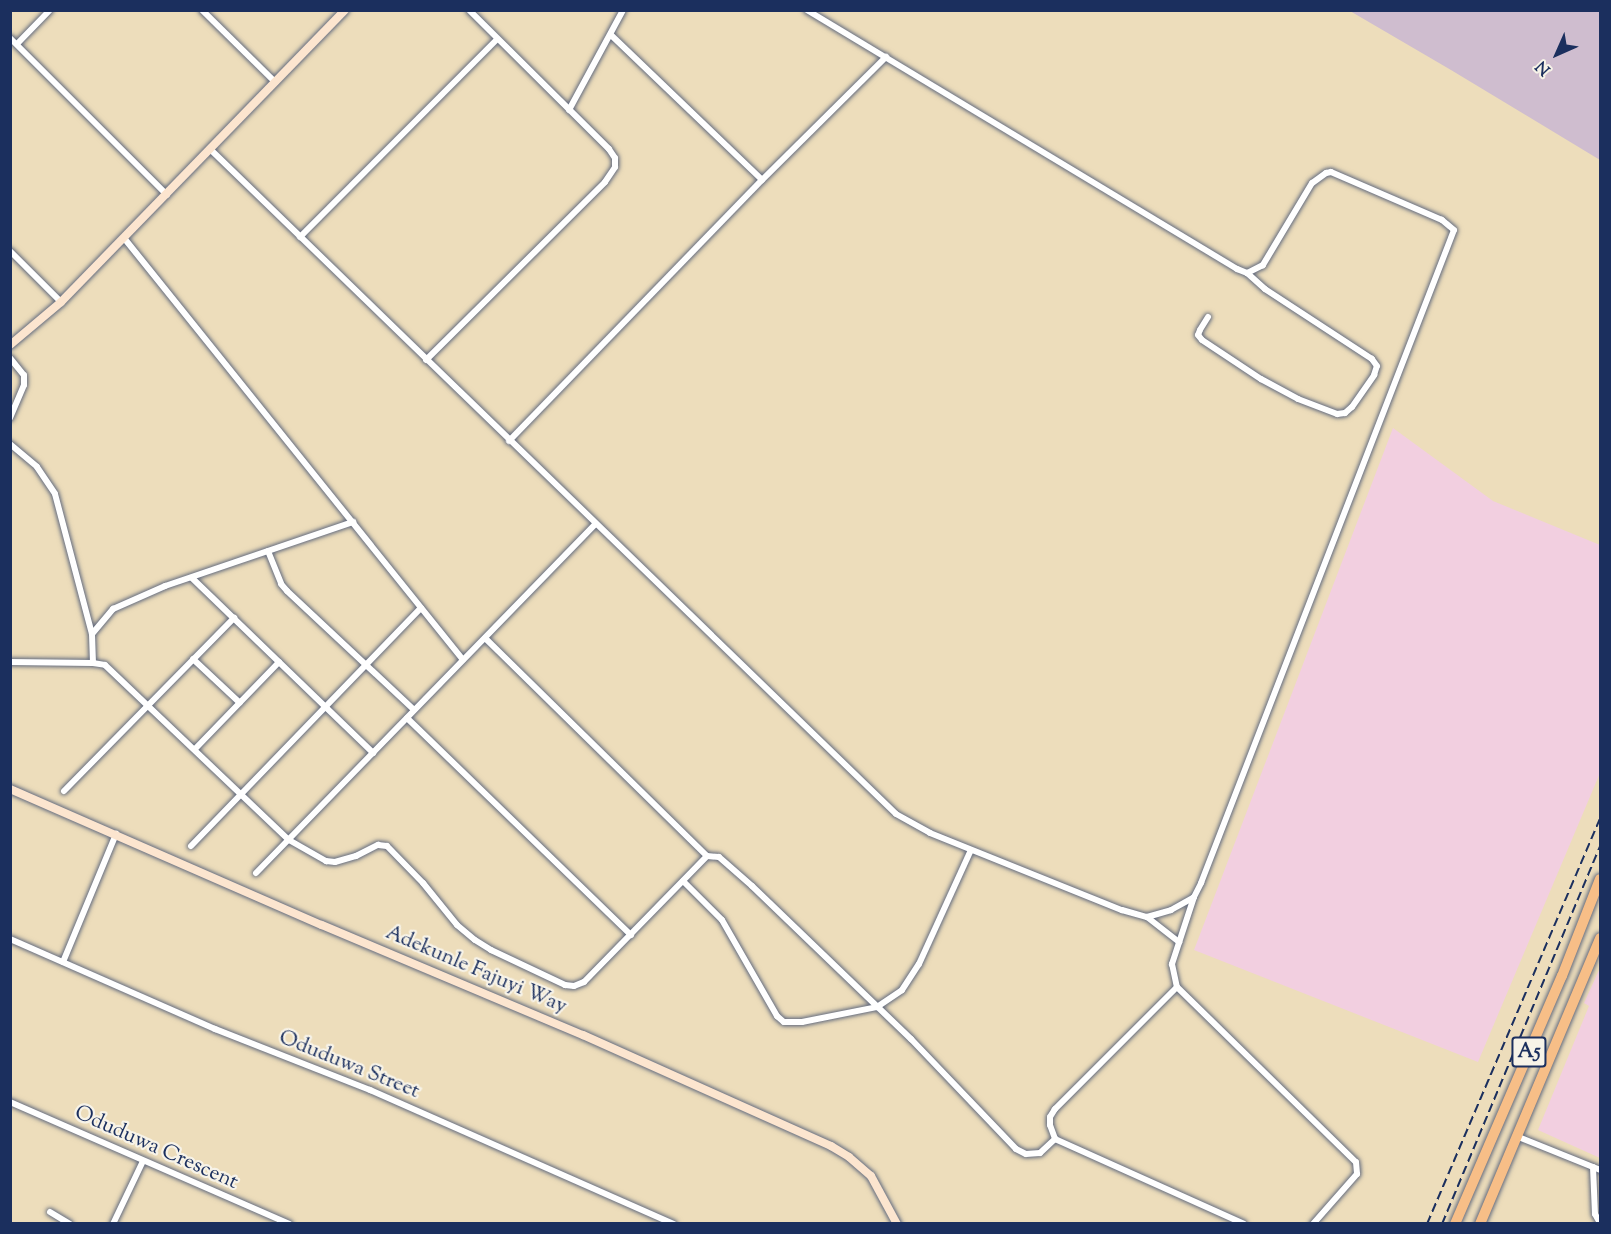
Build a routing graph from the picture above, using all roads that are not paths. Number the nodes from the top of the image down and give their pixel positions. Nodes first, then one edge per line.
1 (50, 10) edge
2 (202, 10) edge
3 (345, 10) edge
4 (469, 10) edge
5 (623, 10) edge
6 (807, 10) edge
7 (611, 35) junction
8 (10, 38) edge
9 (497, 39) junction
10 (17, 44) junction
11 (886, 57) junction
12 (275, 82) junction
13 (569, 110) junction
14 (210, 149) junction
15 (762, 180) junction
16 (167, 195) junction
17 (300, 237) junction
18 (124, 238) junction
19 (10, 252) edge
20 (1247, 273) junction
21 (61, 302) junction
22 (1208, 317) dead end
23 (10, 345) edge
24 (10, 358) edge
25 (426, 360) junction
26 (10, 418) edge
27 (509, 441) junction
28 (10, 444) edge
29 (353, 522) junction
30 (595, 524) junction
31 (268, 551) junction
32 (192, 578) junction
33 (421, 608) junction
34 (234, 618) junction
35 (92, 634) junction
36 (485, 638) junction
37 (193, 659) junction
38 (463, 660) junction
39 (10, 662) edge
40 (279, 662) junction
41 (93, 663) junction
42 (364, 665) junction
43 (240, 703) junction
44 (148, 705) junction
45 (325, 706) junction
46 (414, 710) junction
47 (407, 718) junction
48 (195, 749) junction
49 (373, 753) junction
50 (10, 789) edge
51 (64, 791) dead end
52 (240, 793) junction
53 (116, 834) junction
54 (289, 840) junction
55 (191, 846) dead end
56 (971, 850) junction
57 (707, 856) junction
58 (256, 873) dead end
59 (1600, 879) edge
60 (683, 881) junction
61 (1598, 895) edge
62 (1194, 897) junction
63 (1147, 917) junction
64 (631, 935) junction
65 (1600, 938) edge
66 (10, 939) edge
67 (1179, 942) junction
68 (63, 963) junction
69 (1177, 987) junction
70 (877, 1007) junction
71 (11, 1104) edge
72 (1516, 1136) junction
73 (1055, 1139) junction
74 (143, 1161) junction
75 (1593, 1167) junction
76 (1600, 1170) edge
77 (50, 1212) dead end
78 (274, 1220) edge
79 (1600, 1222) edge
80 (70, 1224) edge
81 (113, 1224) edge
82 (289, 1224) edge
83 (674, 1224) edge
84 (897, 1224) edge
85 (1244, 1224) edge
86 (1312, 1224) edge
87 (1455, 1224) edge
88 (1480, 1224) edge

1 - 10 street
2 - 12 street
3 - 12 street
4 - 9 street
5 - 7 street
6 - 11 street
7 - 13 street
7 - 15 street
8 - 10 street
9 - 13 street
9 - 17 street
10 - 16 street
11 - 15 street
11 - 20 street
12 - 14 street
13 - 25 street
14 - 16 street
14 - 17 street
15 - 27 street
16 - 18 street
17 - 25 street
18 - 21 street
18 - 29 street
19 - 21 street
20 - 22 street
20 - 62 street
21 - 23 street
24 - 26 street
25 - 27 street
27 - 30 street
28 - 35 street
29 - 31 street
29 - 33 street
30 - 36 street
30 - 56 street
31 - 32 street
31 - 42 street
32 - 34 street
32 - 35 street
33 - 38 street
33 - 42 street
34 - 37 street
34 - 40 street
35 - 41 street
36 - 38 street
36 - 57 street
37 - 43 street
37 - 44 street
38 - 46 street
39 - 41 street
40 - 43 street
40 - 45 street
41 - 44 street
42 - 45 street
42 - 46 street
43 - 48 street
44 - 48 street
44 - 51 street
45 - 49 street
45 - 52 street
46 - 47 street
47 - 49 street
47 - 64 street
48 - 52 street
49 - 54 street
50 - 53 street, Adekunle Fajuyi Way
52 - 54 street
52 - 55 street
53 - 68 street
53 - 84 street, Adekunle Fajuyi Way
54 - 58 street
54 - 64 street
56 - 63 street
56 - 70 street
57 - 60 street
57 - 70 street
59 - 61 highway, A5
60 - 64 street
60 - 70 street
61 - 87 highway, A5
62 - 63 street
62 - 67 street
63 - 67 street
65 - 72 highway, A5
66 - 68 street, Oduduwa Street
67 - 69 street
68 - 83 street, Oduduwa Street
69 - 73 street
69 - 86 street
70 - 73 street
71 - 74 street, Oduduwa Crescent
72 - 75 street
72 - 88 highway, A5
73 - 85 street
74 - 78 street, Oduduwa Crescent
74 - 81 street
75 - 76 street
75 - 79 street
77 - 80 street
78 - 82 street, Oduduwa Crescent

